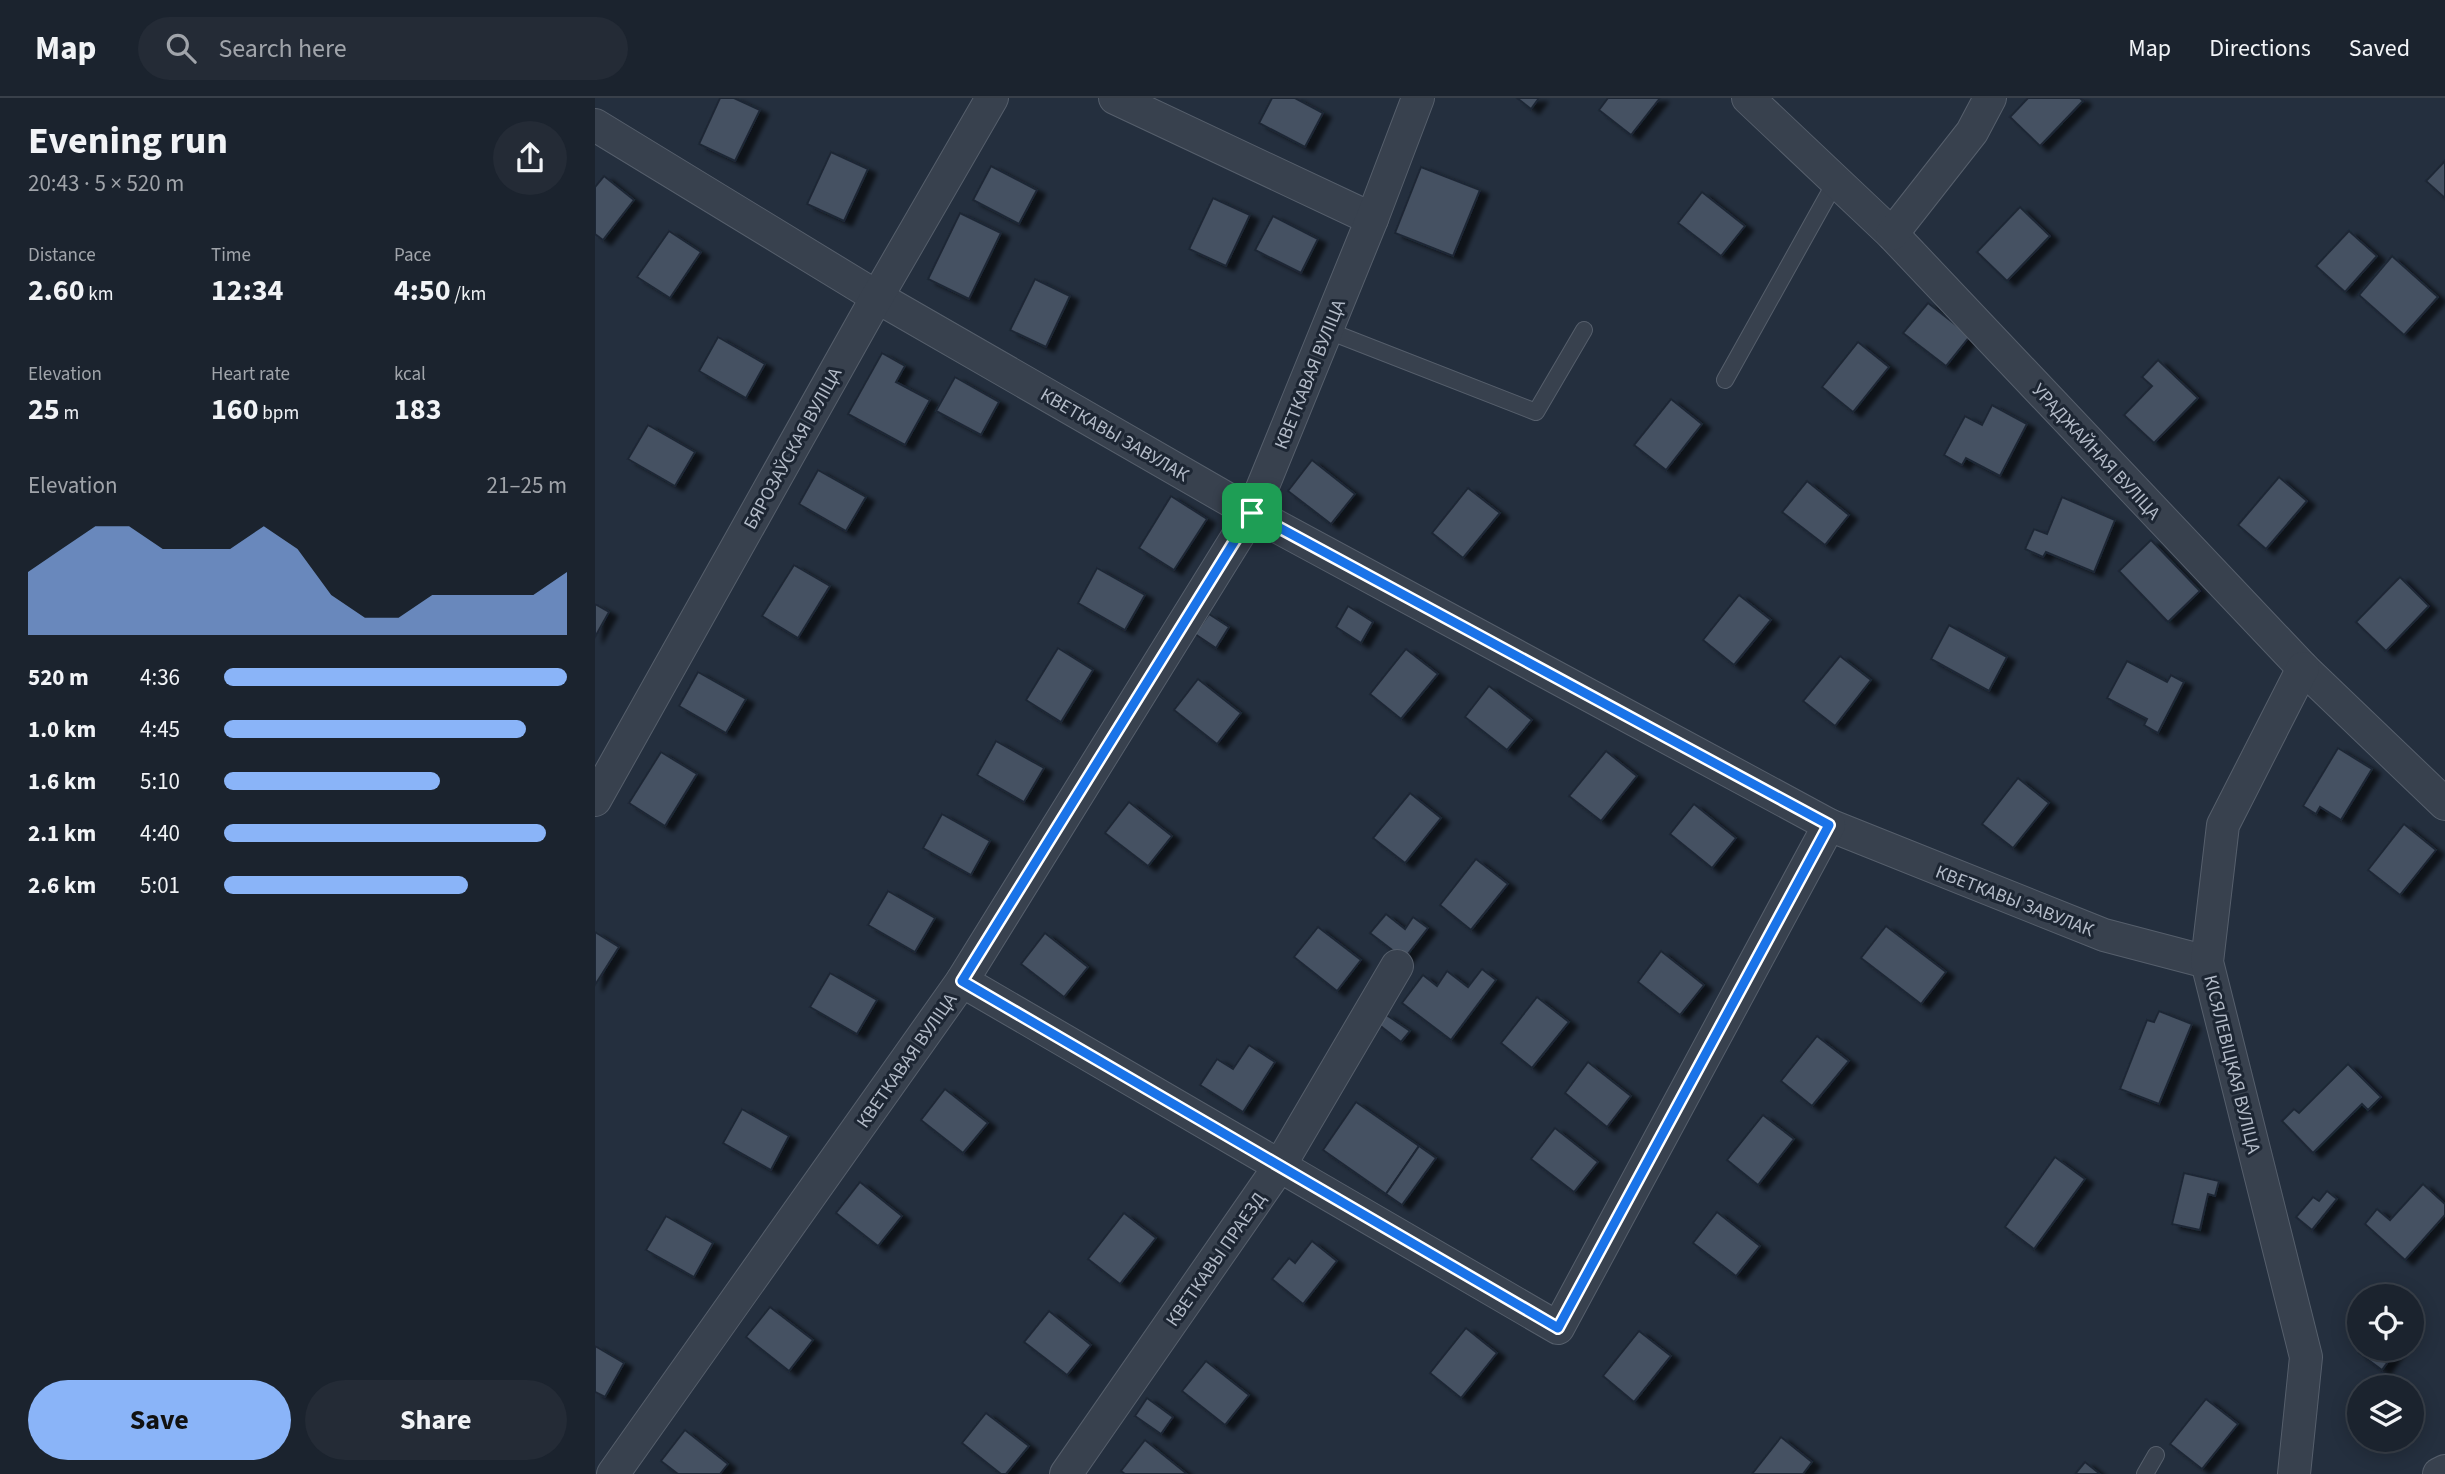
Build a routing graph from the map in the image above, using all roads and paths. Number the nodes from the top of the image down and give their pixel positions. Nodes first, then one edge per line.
1 (992, 98) edge
2 (1115, 98) edge
3 (1418, 98) edge
4 (1748, 98) edge
5 (1990, 98) edge
6 (595, 125) edge
7 (1836, 181) junction
8 (1371, 219) junction
9 (1892, 234) junction
10 (877, 297) junction
11 (1327, 330) junction
12 (1584, 330) dead end
13 (1725, 380) dead end
14 (1252, 513) junction
15 (2303, 668) junction
16 (595, 800) edge
17 (2445, 804) edge
18 (1829, 825) junction
19 (2207, 961) junction
20 (1397, 966) dead end
21 (962, 981) junction
22 (1279, 1167) junction
23 (2156, 1455) dead end
24 (2445, 1471) edge
25 (613, 1474) edge
26 (1066, 1474) edge
27 (2145, 1474) edge
28 (2294, 1474) edge
29 (2439, 1474) edge

1 - 10 street, БЯРОЗАЎСКАЯ ВУЛІЦА
2 - 8 street
3 - 8 street, КВЕТКАВАЯ ВУЛІЦА
4 - 7 street, УРАДЖАЙНАЯ ВУЛІЦА
5 - 9 street
6 - 10 street, КВЕТКАВЫ ЗАВУЛАК
7 - 9 street, УРАДЖАЙНАЯ ВУЛІЦА
7 - 13 lane
8 - 11 street, КВЕТКАВАЯ ВУЛІЦА
9 - 15 street, УРАДЖАЙНАЯ ВУЛІЦА
10 - 14 street, КВЕТКАВЫ ЗАВУЛАК
10 - 16 street, БЯРОЗАЎСКАЯ ВУЛІЦА
11 - 12 lane
11 - 14 street, КВЕТКАВАЯ ВУЛІЦА
14 - 18 street, КВЕТКАВЫ ЗАВУЛАК
14 - 21 street, КВЕТКАВАЯ ВУЛІЦА
15 - 17 street, УРАДЖАЙНАЯ ВУЛІЦА
15 - 19 street, КІСЯЛЕВІЦКАЯ ВУЛІЦА
18 - 19 street, КВЕТКАВЫ ЗАВУЛАК
18 - 22 street
19 - 28 street, КІСЯЛЕВІЦКАЯ ВУЛІЦА
20 - 22 street, КВЕТКАВЫ ПРАЕЗД
21 - 22 street
21 - 25 street, КВЕТКАВАЯ ВУЛІЦА
22 - 26 street, КВЕТКАВЫ ПРАЕЗД
23 - 27 lane
24 - 29 street

